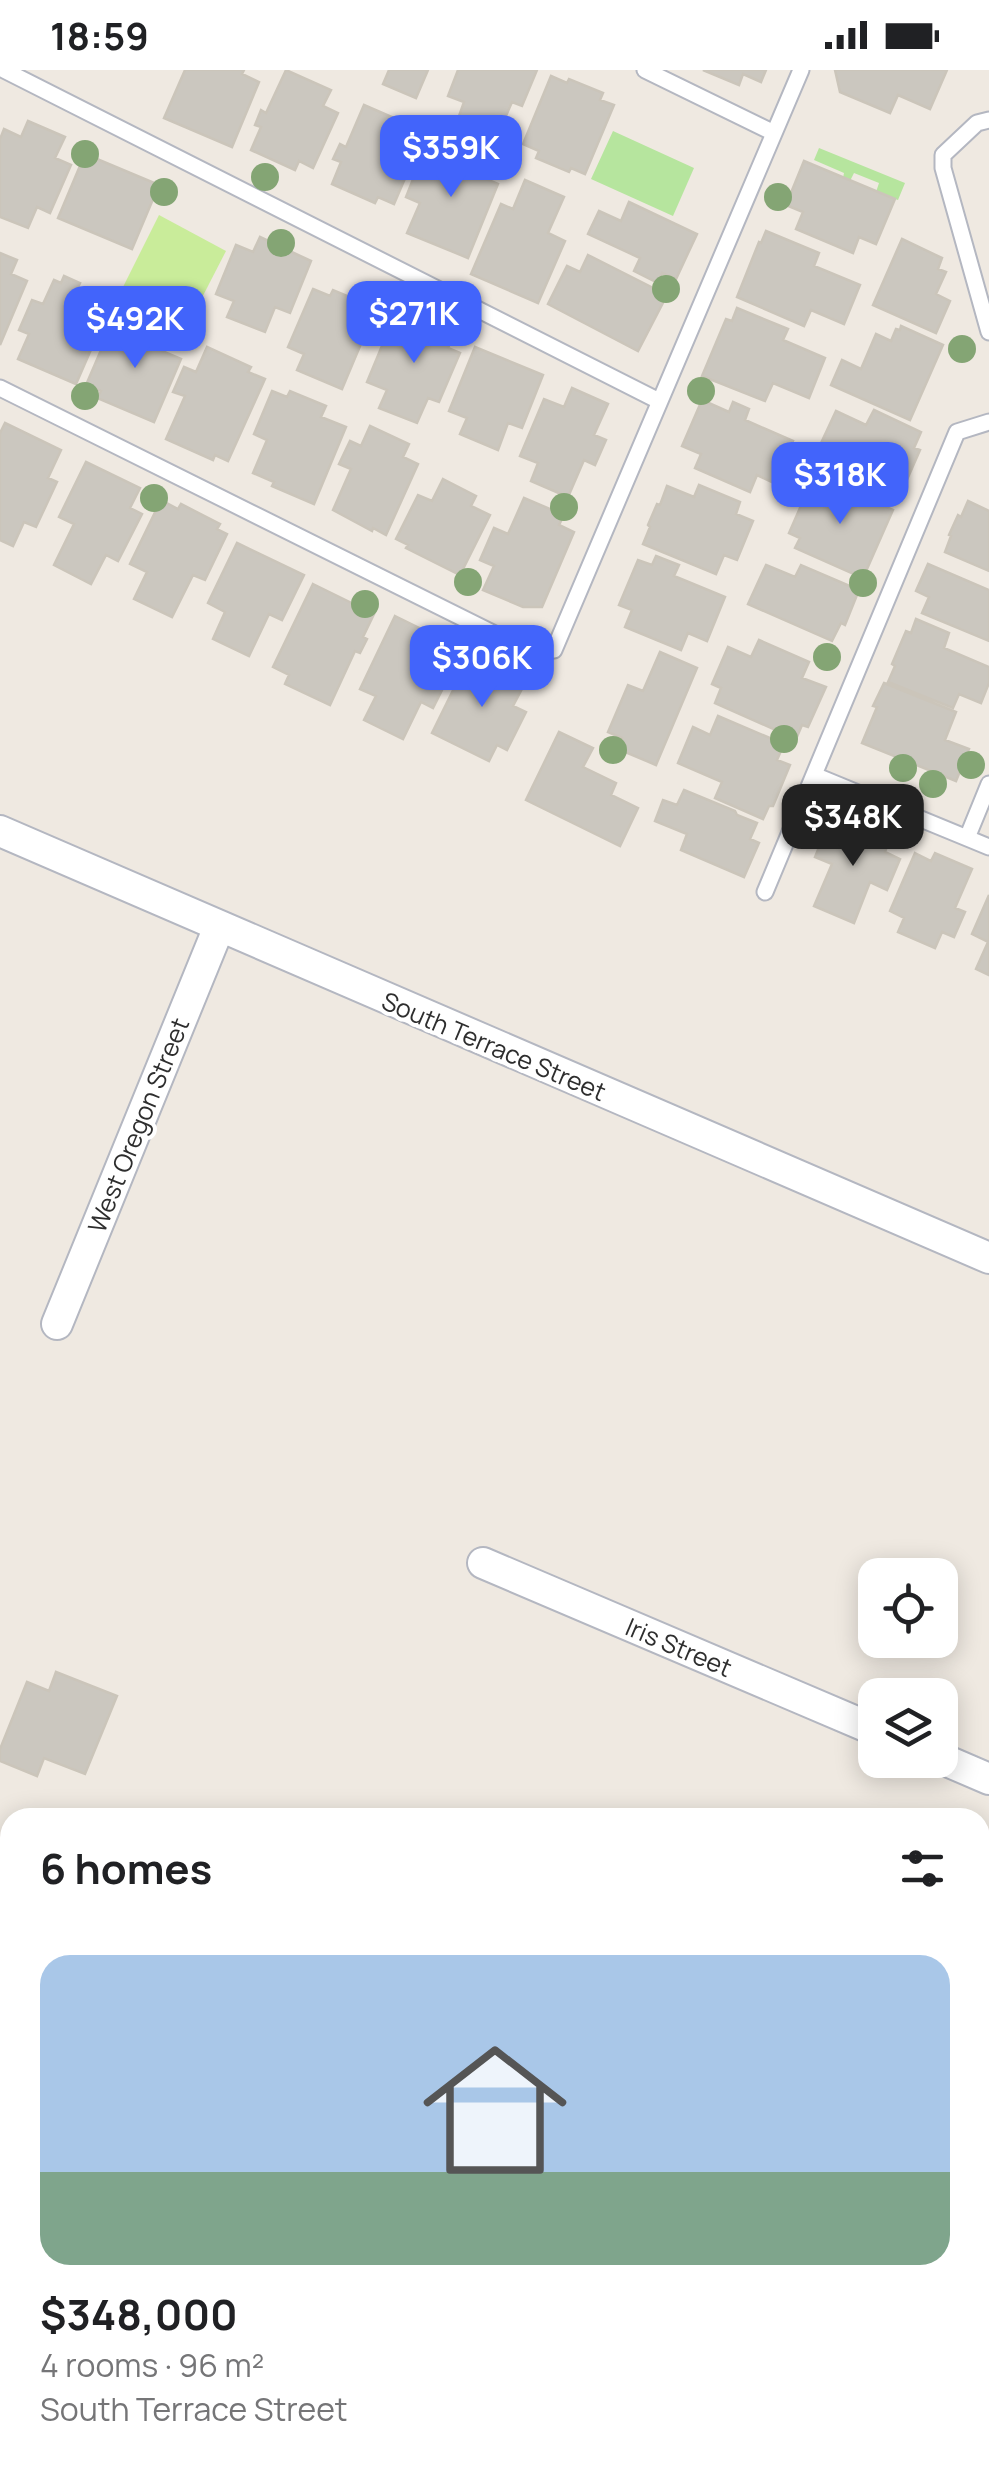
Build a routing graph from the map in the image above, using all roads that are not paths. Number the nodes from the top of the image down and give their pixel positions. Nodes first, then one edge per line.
1 (4, 70) edge
2 (646, 70) edge
3 (801, 70) edge
4 (989, 120) edge
5 (774, 133) junction
6 (989, 332) edge
7 (0, 388) edge
8 (659, 401) junction
9 (989, 422) edge
10 (814, 775) junction
11 (989, 784) edge
12 (0, 831) edge
13 (966, 838) junction
14 (989, 847) edge
15 (766, 892) dead end
16 (219, 927) junction
17 (989, 1258) edge
18 (57, 1324) dead end
19 (483, 1564) dead end
20 (858, 1723) edge
21 (958, 1766) edge
22 (989, 1779) edge

1 - 8 lane
2 - 5 lane
3 - 5 lane
4 - 6 lane
5 - 8 lane
7 - 8 lane
9 - 10 lane
10 - 13 lane
10 - 15 lane
11 - 13 lane
12 - 16 street, South Terrace Street
13 - 14 lane
16 - 17 street, South Terrace Street
16 - 18 street, West Oregon Street
19 - 20 street, Iris Street
21 - 22 street

